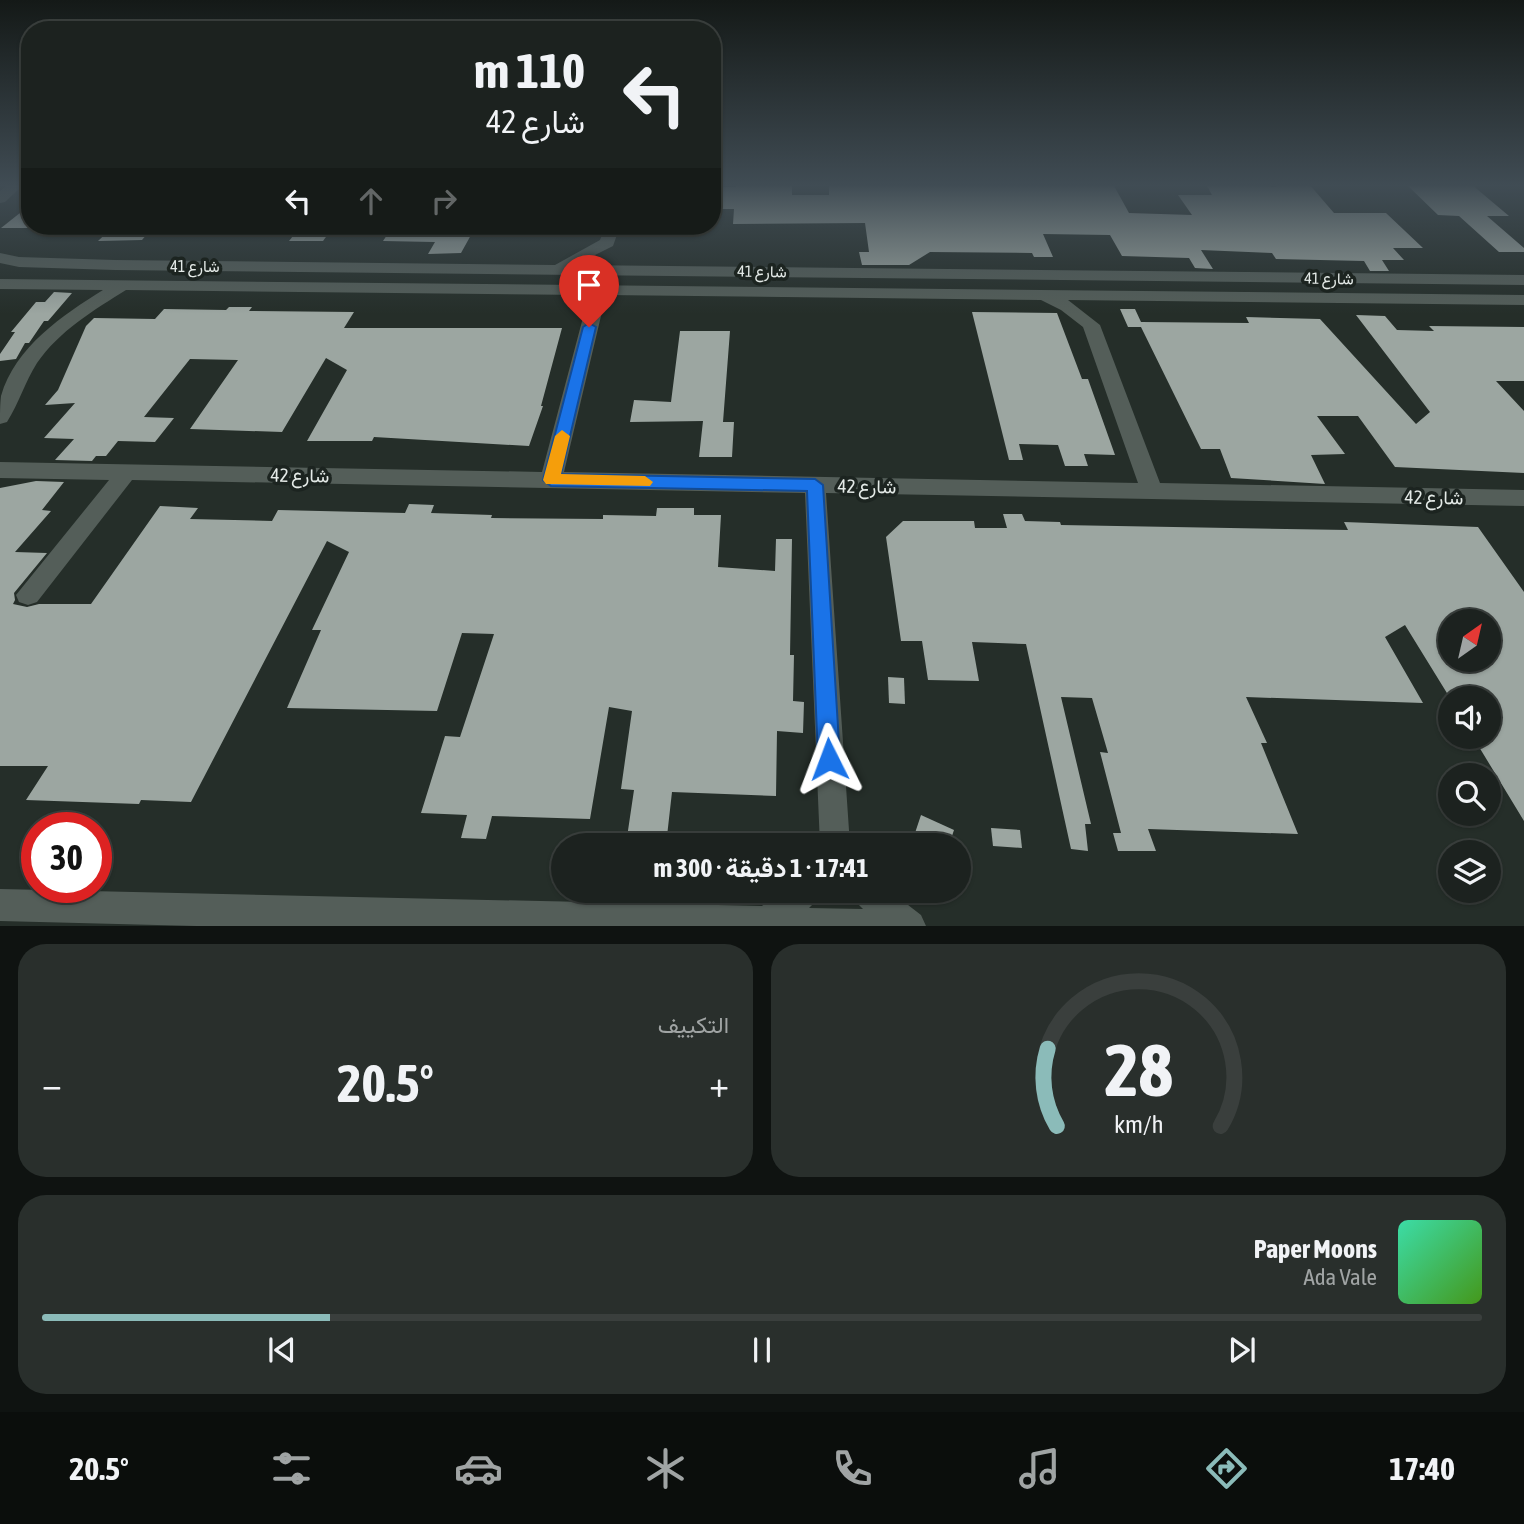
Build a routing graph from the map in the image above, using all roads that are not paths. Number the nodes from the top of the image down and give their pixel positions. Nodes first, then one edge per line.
1 (609, 235) edge
2 (607, 243) junction
3 (0, 258) edge
4 (548, 269) junction
5 (641, 270) junction
6 (1524, 280) edge
7 (0, 284) edge
8 (126, 284) junction
9 (599, 291) junction
10 (1035, 293) junction
11 (1130, 295) junction
12 (1524, 302) edge
13 (1091, 325) junction
14 (0, 417) edge
15 (0, 470) edge
16 (127, 472) junction
17 (551, 480) junction
18 (815, 485) junction
19 (1152, 491) junction
20 (1524, 498) edge
21 (28, 595) dead end
22 (832, 833) edge
23 (790, 903) edge
24 (881, 903) edge
25 (0, 905) edge
26 (769, 922) junction
27 (908, 925) edge

1 - 2 street
2 - 4 street
2 - 5 street
3 - 4 street, شارع 41
4 - 5 street, شارع 41
5 - 6 street, شارع 41
7 - 8 street, شارع 41
8 - 9 street, شارع 41
8 - 14 street
9 - 10 street, شارع 41
9 - 17 street
10 - 11 street, شارع 41
10 - 13 street
11 - 12 street, شارع 41
11 - 13 street
13 - 19 street
15 - 16 street, شارع 42
16 - 17 street, شارع 42
16 - 21 street
17 - 18 street, شارع 42
18 - 19 street, شارع 42
18 - 22 street
19 - 20 street, شارع 42
23 - 26 street
24 - 27 street
25 - 26 street
26 - 27 street

